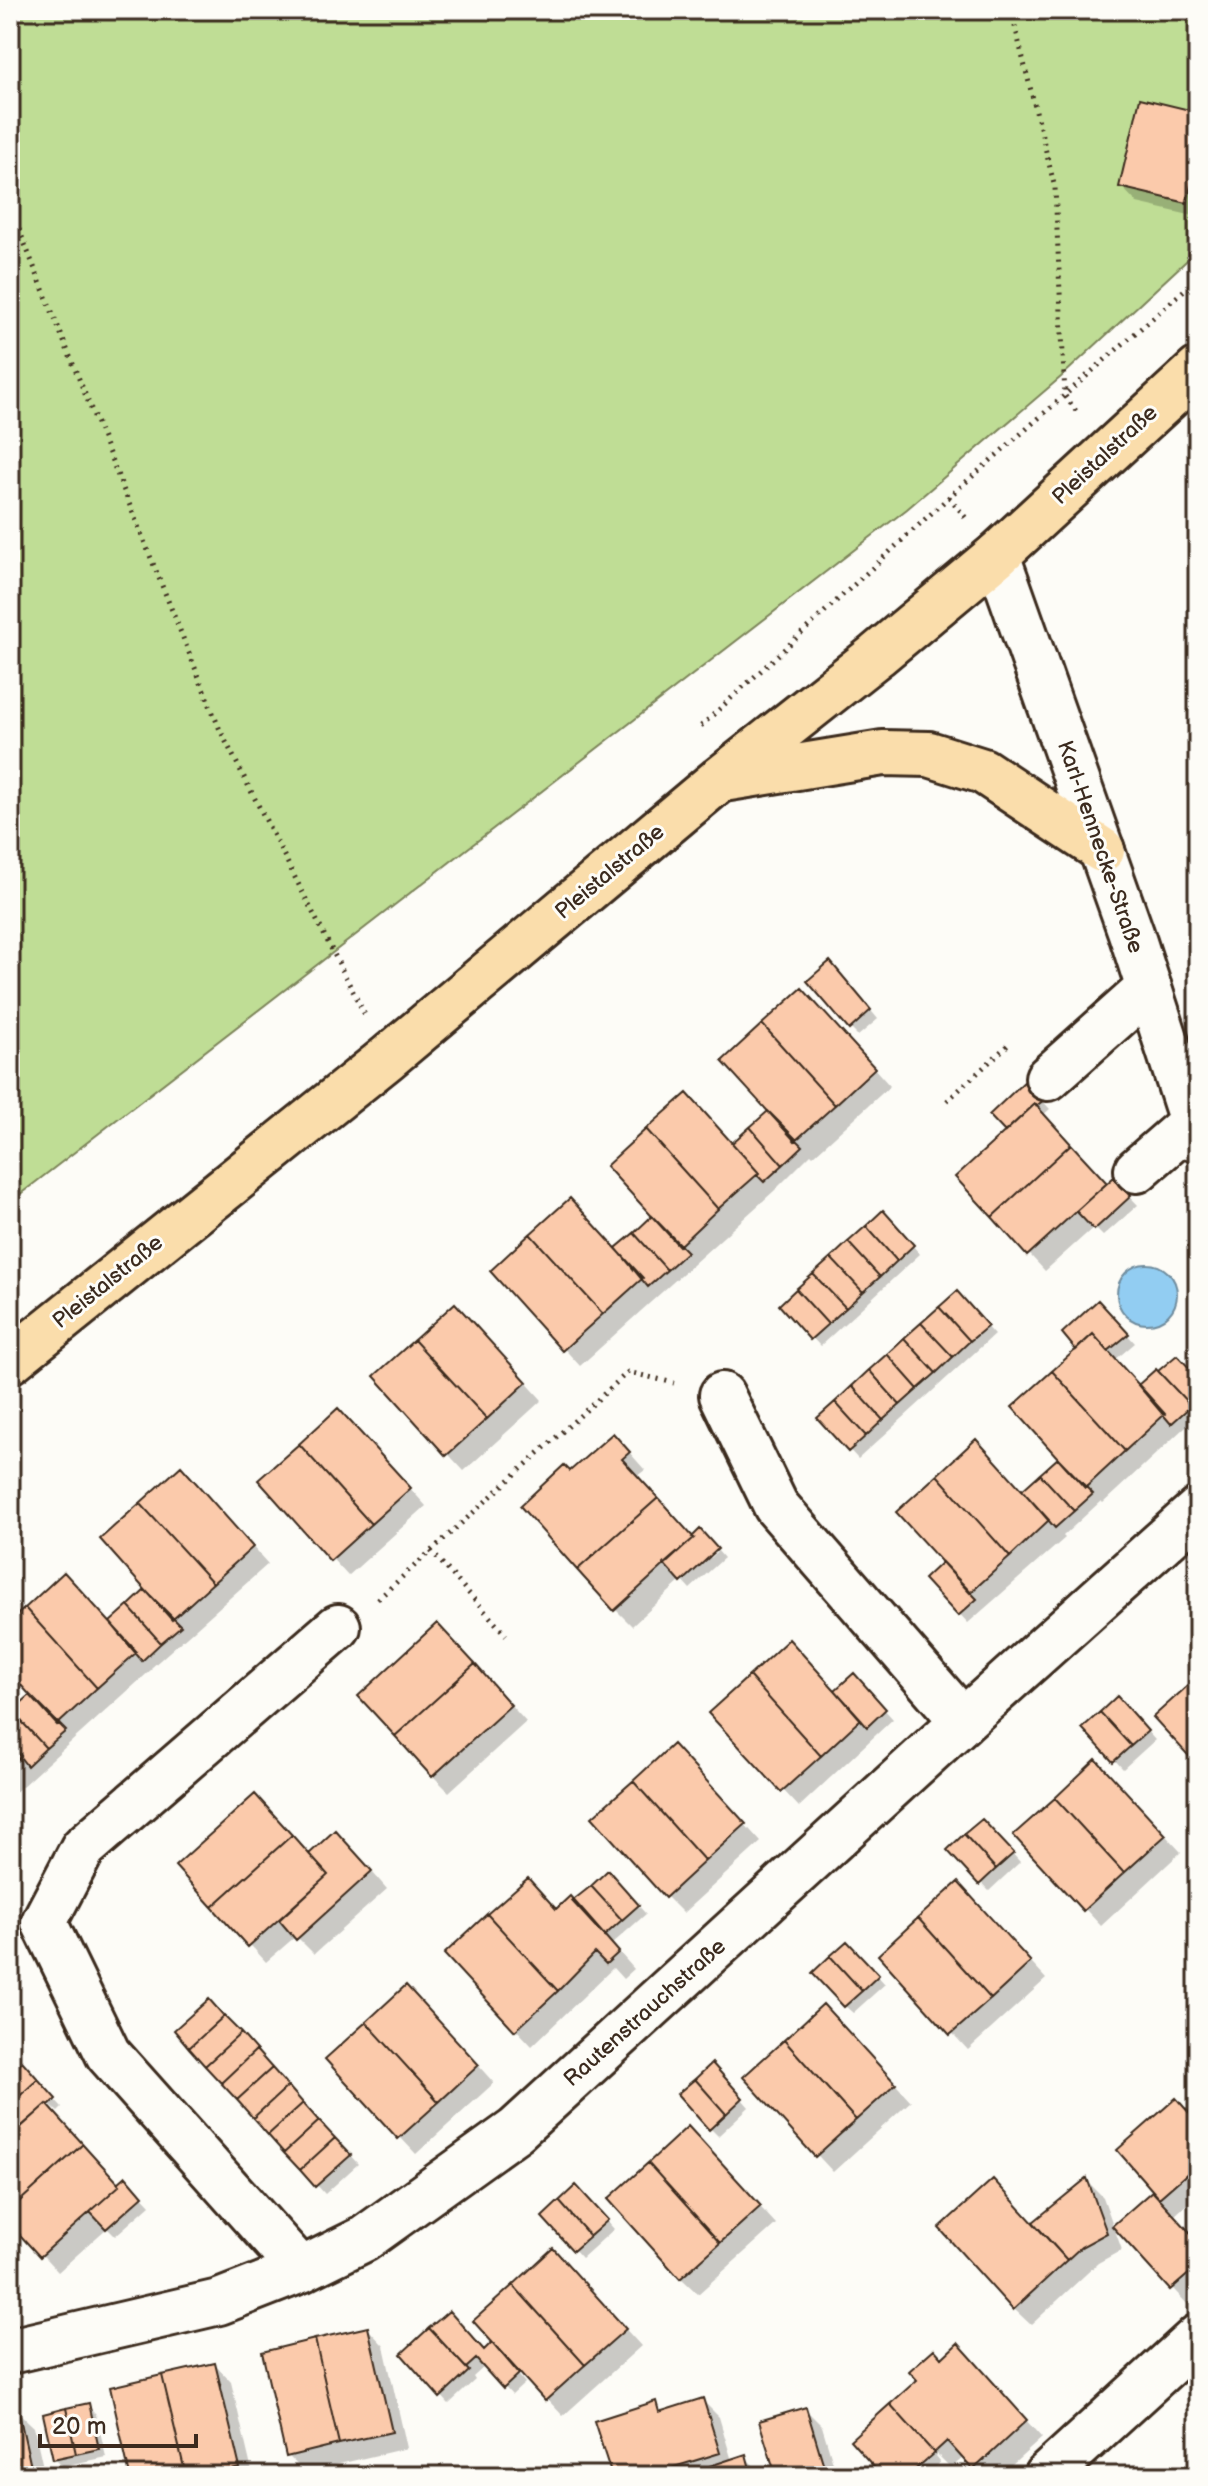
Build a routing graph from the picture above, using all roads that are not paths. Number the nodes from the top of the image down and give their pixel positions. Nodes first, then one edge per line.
1 (1198, 370) edge
2 (997, 555) junction
3 (720, 779) junction
4 (1102, 850) junction
5 (1149, 988) junction
6 (1048, 1078) dead end
7 (1195, 1131) edge
8 (1137, 1170) dead end
9 (10, 1361) edge
10 (722, 1395) road end
11 (1198, 1510) edge
12 (338, 1627) road end
13 (963, 1721) junction
14 (301, 2270) junction
15 (1198, 2337) edge
16 (10, 2351) edge
17 (1046, 2476) edge

1 - 2 main road, Pleistalstraße
2 - 3 main road, Pleistalstraße
2 - 4 street, Karl-Hennecke-Straße
3 - 4 main road
3 - 9 main road, Pleistalstraße
4 - 5 street, Karl-Hennecke-Straße
5 - 6 street
5 - 7 street, Karl-Hennecke-Straße
7 - 8 street
10 - 13 street
11 - 13 street, Rautenstrauchstraße
12 - 14 street
13 - 14 street, Rautenstrauchstraße
14 - 16 street, Rautenstrauchstraße
15 - 17 street

